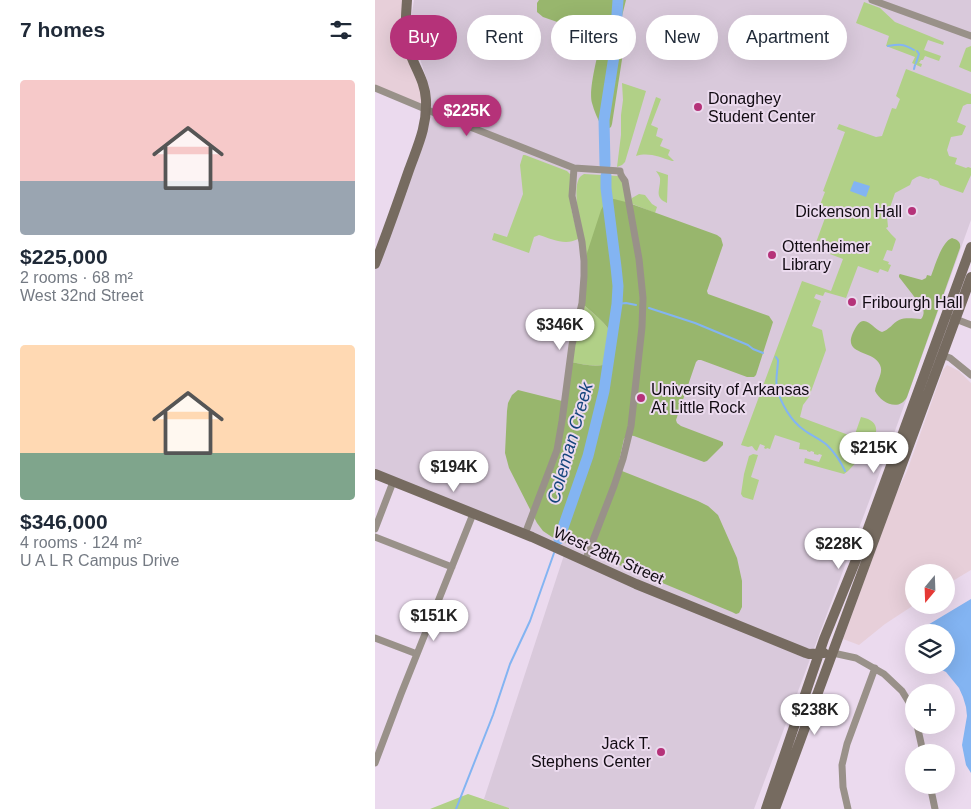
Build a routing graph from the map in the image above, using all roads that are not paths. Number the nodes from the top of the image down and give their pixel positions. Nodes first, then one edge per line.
1 (407, 0) edge
2 (871, 0) edge
3 (971, 36) edge
4 (375, 88) edge
5 (426, 109) junction
6 (574, 168) junction
7 (971, 247) edge
8 (375, 264) edge
9 (971, 277) edge
10 (950, 317) junction
11 (971, 326) edge
12 (942, 354) junction
13 (971, 375) edge
14 (375, 474) edge
15 (393, 482) junction
16 (473, 514) junction
17 (375, 529) edge
18 (525, 534) junction
19 (375, 537) edge
20 (585, 561) junction
21 (452, 567) junction
22 (375, 638) edge
23 (820, 652) junction
24 (833, 653) junction
25 (417, 654) junction
26 (875, 668) junction
27 (905, 696) edge
28 (375, 738) edge
29 (383, 741) junction
30 (375, 763) edge
31 (932, 794) edge
32 (766, 809) edge
33 (775, 809) edge
34 (848, 809) edge
35 (935, 809) edge

1 - 5 main road
2 - 3 street
4 - 5 street
5 - 6 street
5 - 8 main road
6 - 18 street
6 - 20 street
7 - 10 main road
9 - 10 main road
10 - 11 street
10 - 12 main road
10 - 23 main road
12 - 13 street
12 - 24 main road
14 - 15 main road, West 28th Street
15 - 16 main road, West 28th Street
15 - 17 street
16 - 18 main road, West 28th Street
16 - 21 street
18 - 20 main road, West 28th Street
19 - 21 street
20 - 23 main road, West 28th Street
21 - 25 street
22 - 25 street
23 - 24 main road, West 28th Street
23 - 32 main road
24 - 26 street
24 - 33 main road
25 - 29 street
26 - 27 street
26 - 34 street
28 - 29 street
29 - 30 street
31 - 35 street

